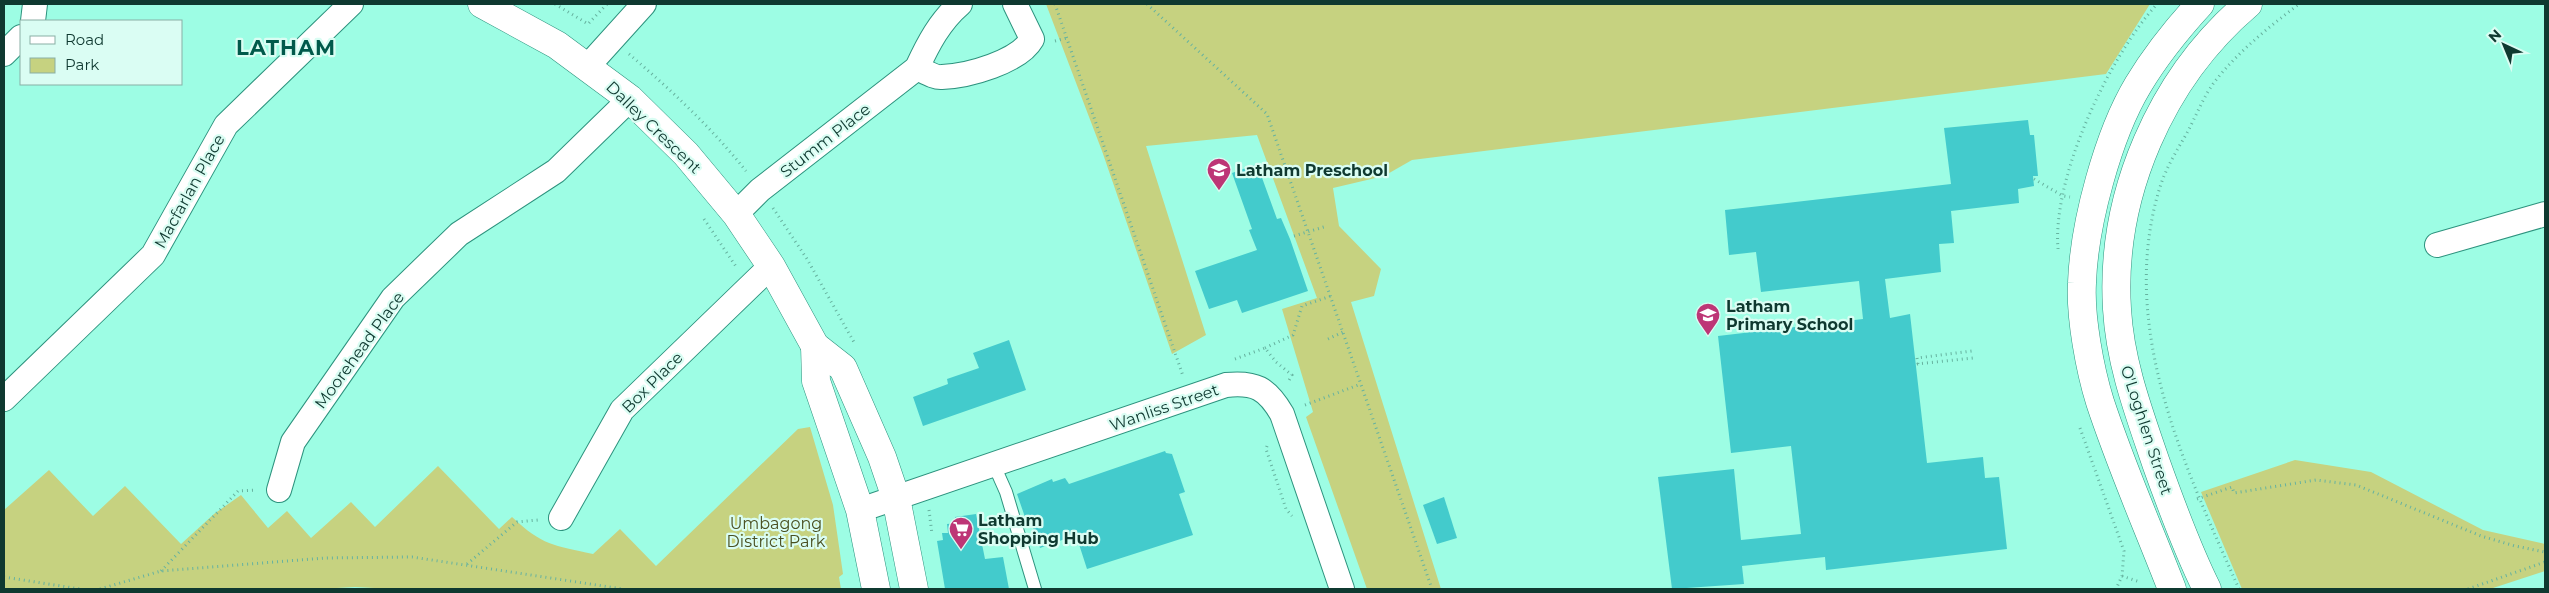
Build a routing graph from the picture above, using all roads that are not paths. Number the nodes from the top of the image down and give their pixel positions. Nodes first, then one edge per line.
1 (35, 4) edge
2 (351, 4) edge
3 (482, 4) edge
4 (644, 4) edge
5 (960, 4) edge
6 (1015, 4) edge
7 (2200, 4) edge
8 (2248, 4) edge
9 (33, 20) edge
10 (20, 38) edge
11 (4, 54) edge
12 (588, 66) junction
13 (917, 68) junction
14 (630, 99) junction
15 (736, 214) junction
16 (2545, 214) edge
17 (2437, 245) dead end
18 (771, 266) junction
19 (815, 346) junction
20 (4, 399) edge
21 (994, 465) junction
22 (279, 490) road end
23 (896, 498) junction
24 (860, 510) junction
25 (561, 518) road end
26 (2202, 588) edge
27 (876, 589) edge
28 (914, 589) edge
29 (1035, 589) edge
30 (1342, 589) edge
31 (2172, 589) edge

1 - 9 street
2 - 20 street, Macfarlan Place
3 - 12 street, Dalley Crescent
4 - 12 street
5 - 13 street, Stumm Place
6 - 13 street
7 - 31 street, O'Loghlen Street
8 - 26 street, O'Loghlen Street
10 - 11 street
12 - 14 street, Dalley Crescent
13 - 15 street, Stumm Place
14 - 15 street, Dalley Crescent
14 - 22 street, Moorehead Place
15 - 18 street, Dalley Crescent
16 - 17 street
18 - 19 street, Dalley Crescent
18 - 25 street, Box Place
19 - 23 street, Dalley Crescent
19 - 24 street, Dalley Crescent
21 - 23 street, Wanliss Street
21 - 29 lane
21 - 30 street, Wanliss Street
23 - 24 street, Wanliss Street
23 - 28 street, Dalley Crescent
24 - 27 street, Dalley Crescent

